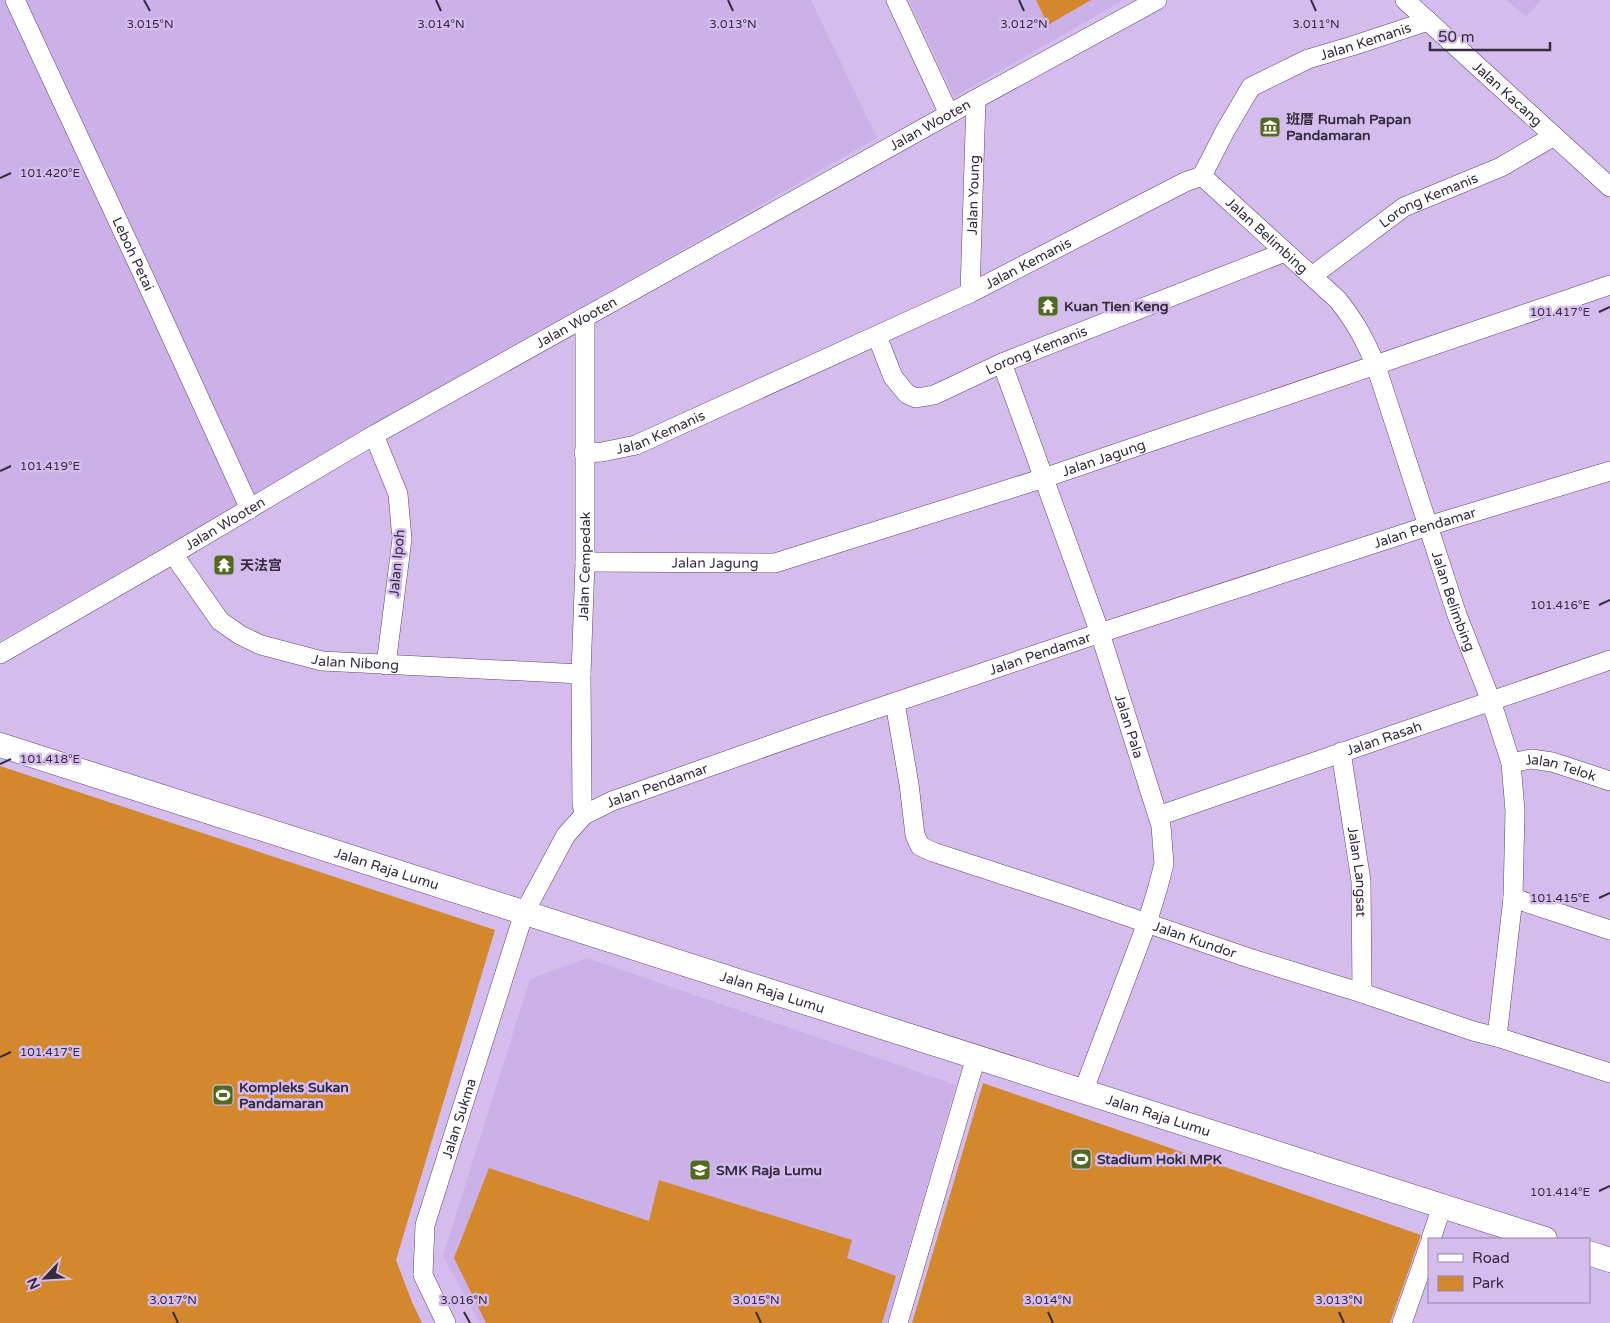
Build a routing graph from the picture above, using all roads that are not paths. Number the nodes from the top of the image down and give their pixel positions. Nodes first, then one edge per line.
1 (15, 0) edge
2 (896, 0) edge
3 (1157, 0) edge
4 (1405, 0) edge
5 (1428, 21) junction
6 (976, 99) junction
7 (950, 114) junction
8 (1554, 136) junction
9 (1202, 176) junction
10 (1610, 187) edge
11 (1285, 252) junction
12 (1312, 276) junction
13 (1610, 285) edge
14 (970, 293) junction
15 (584, 317) junction
16 (877, 336) junction
17 (1002, 363) junction
18 (1376, 366) junction
19 (374, 435) junction
20 (584, 453) junction
21 (1610, 471) edge
22 (1044, 478) junction
23 (250, 509) junction
24 (1428, 526) junction
25 (173, 554) junction
26 (585, 562) junction
27 (1100, 633) junction
28 (0, 654) edge
29 (1610, 660) edge
30 (386, 665) junction
31 (581, 674) junction
32 (1491, 701) junction
33 (895, 703) junction
34 (0, 745) edge
35 (1341, 752) junction
36 (1511, 763) junction
37 (1610, 781) edge
38 (584, 815) junction
39 (1158, 816) junction
40 (1513, 898) junction
41 (524, 912) junction
42 (1147, 923) junction
43 (1610, 930) edge
44 (1362, 992) junction
45 (1497, 1037) junction
46 (976, 1057) junction
47 (1610, 1073) edge
48 (1083, 1092) junction
49 (1442, 1206) junction
50 (1431, 1238) edge
51 (1542, 1238) edge
52 (1428, 1249) edge
53 (1590, 1253) edge
54 (1610, 1260) edge
55 (446, 1323) edge
56 (898, 1323) edge
57 (1402, 1323) edge

1 - 23 street, Leboh Petai
2 - 7 street
3 - 6 street, Jalan Wooten
4 - 5 street, Jalan Kacang
5 - 8 street, Jalan Kacang
5 - 9 street, Jalan Kemanis
6 - 7 street, Jalan Wooten
6 - 14 street, Jalan Young
7 - 15 street, Jalan Wooten
8 - 10 street, Jalan Kacang
8 - 12 street, Lorong Kemanis
9 - 11 street, Jalan Belimbing
9 - 14 street, Jalan Kemanis
11 - 12 street, Jalan Belimbing
11 - 17 street, Lorong Kemanis
12 - 18 street, Jalan Belimbing
13 - 18 street, Jalan Jagung
14 - 16 street, Jalan Kemanis
15 - 19 street, Jalan Wooten
15 - 20 street, Jalan Cempedak
16 - 17 street, Lorong Kemanis
16 - 20 street, Jalan Kemanis
17 - 22 street, Jalan Pala
18 - 22 street, Jalan Jagung
18 - 24 street, Jalan Belimbing
19 - 23 street, Jalan Wooten
19 - 30 street, Jalan Ipoh
20 - 26 street, Jalan Cempedak
21 - 24 street, Jalan Pendamar
22 - 26 street, Jalan Jagung
22 - 27 street, Jalan Pala
23 - 25 street, Jalan Wooten
24 - 27 street, Jalan Pendamar
24 - 32 street, Jalan Belimbing
25 - 28 street, Jalan Wooten
25 - 30 street, Jalan Nibong
26 - 31 street, Jalan Cempedak
27 - 33 street, Jalan Pendamar
27 - 39 street, Jalan Pala
29 - 32 street, Jalan Rasah
30 - 31 street, Jalan Nibong
31 - 38 street, Jalan Cempedak
32 - 35 street, Jalan Rasah
32 - 36 street, Jalan Belimbing
33 - 38 street, Jalan Pendamar
33 - 42 street, Jalan Kundor
34 - 41 street, Jalan Raja Lumu
35 - 39 street, Jalan Rasah
35 - 44 street, Jalan Langsat
36 - 37 street, Jalan Telok
36 - 40 street, Jalan Belimbing
38 - 41 street, Jalan Pendamar
39 - 42 street, Jalan Pala
40 - 43 street
40 - 45 street, Jalan Belimbing
41 - 46 street, Jalan Raja Lumu
41 - 55 street, Jalan Sukma
42 - 44 street, Jalan Kundor
42 - 48 street, Jalan Pala
44 - 45 street, Jalan Kundor
45 - 47 street, Jalan Kundor
46 - 48 street, Jalan Raja Lumu
46 - 56 street
48 - 49 street, Jalan Raja Lumu
49 - 50 street
49 - 51 street, Jalan Raja Lumu
52 - 57 street
53 - 54 street

